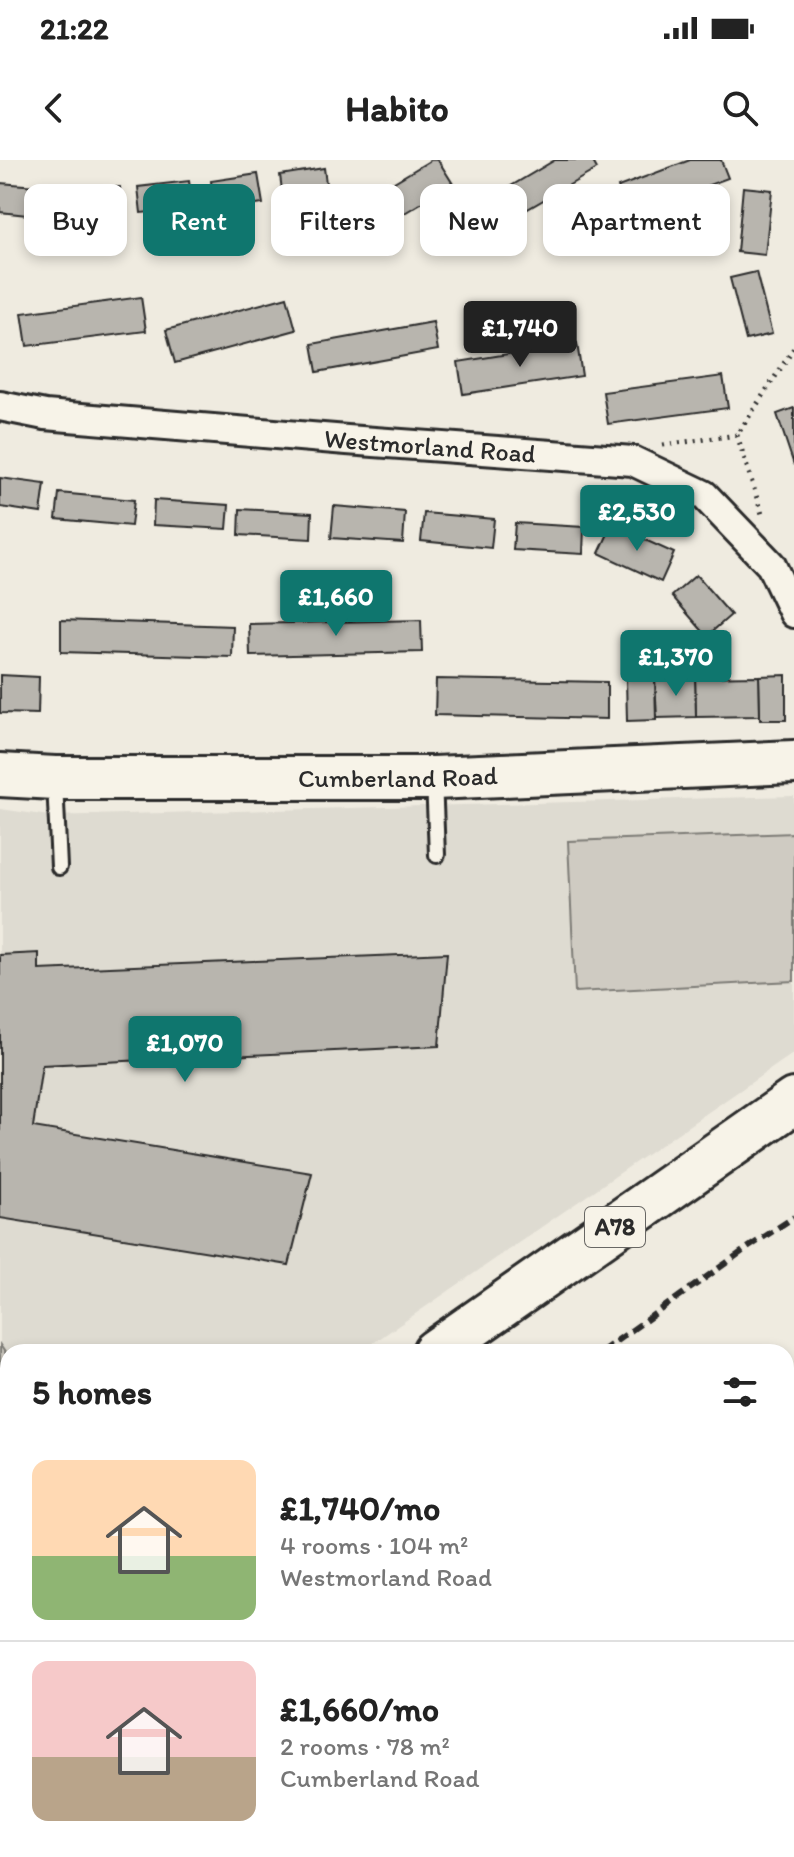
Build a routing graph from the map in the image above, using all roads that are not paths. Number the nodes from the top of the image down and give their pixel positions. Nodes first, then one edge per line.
1 (0, 406) edge
2 (794, 613) edge
3 (794, 762) edge
4 (0, 775) edge
5 (55, 778) junction
6 (434, 778) junction
7 (437, 855) dead end
8 (59, 867) dead end
9 (794, 1101) edge
10 (446, 1344) edge

1 - 2 street, Westmorland Road
3 - 6 street, Cumberland Road
4 - 5 street, Cumberland Road
5 - 6 street, Cumberland Road
5 - 8 lane
6 - 7 lane
9 - 10 highway, A78

